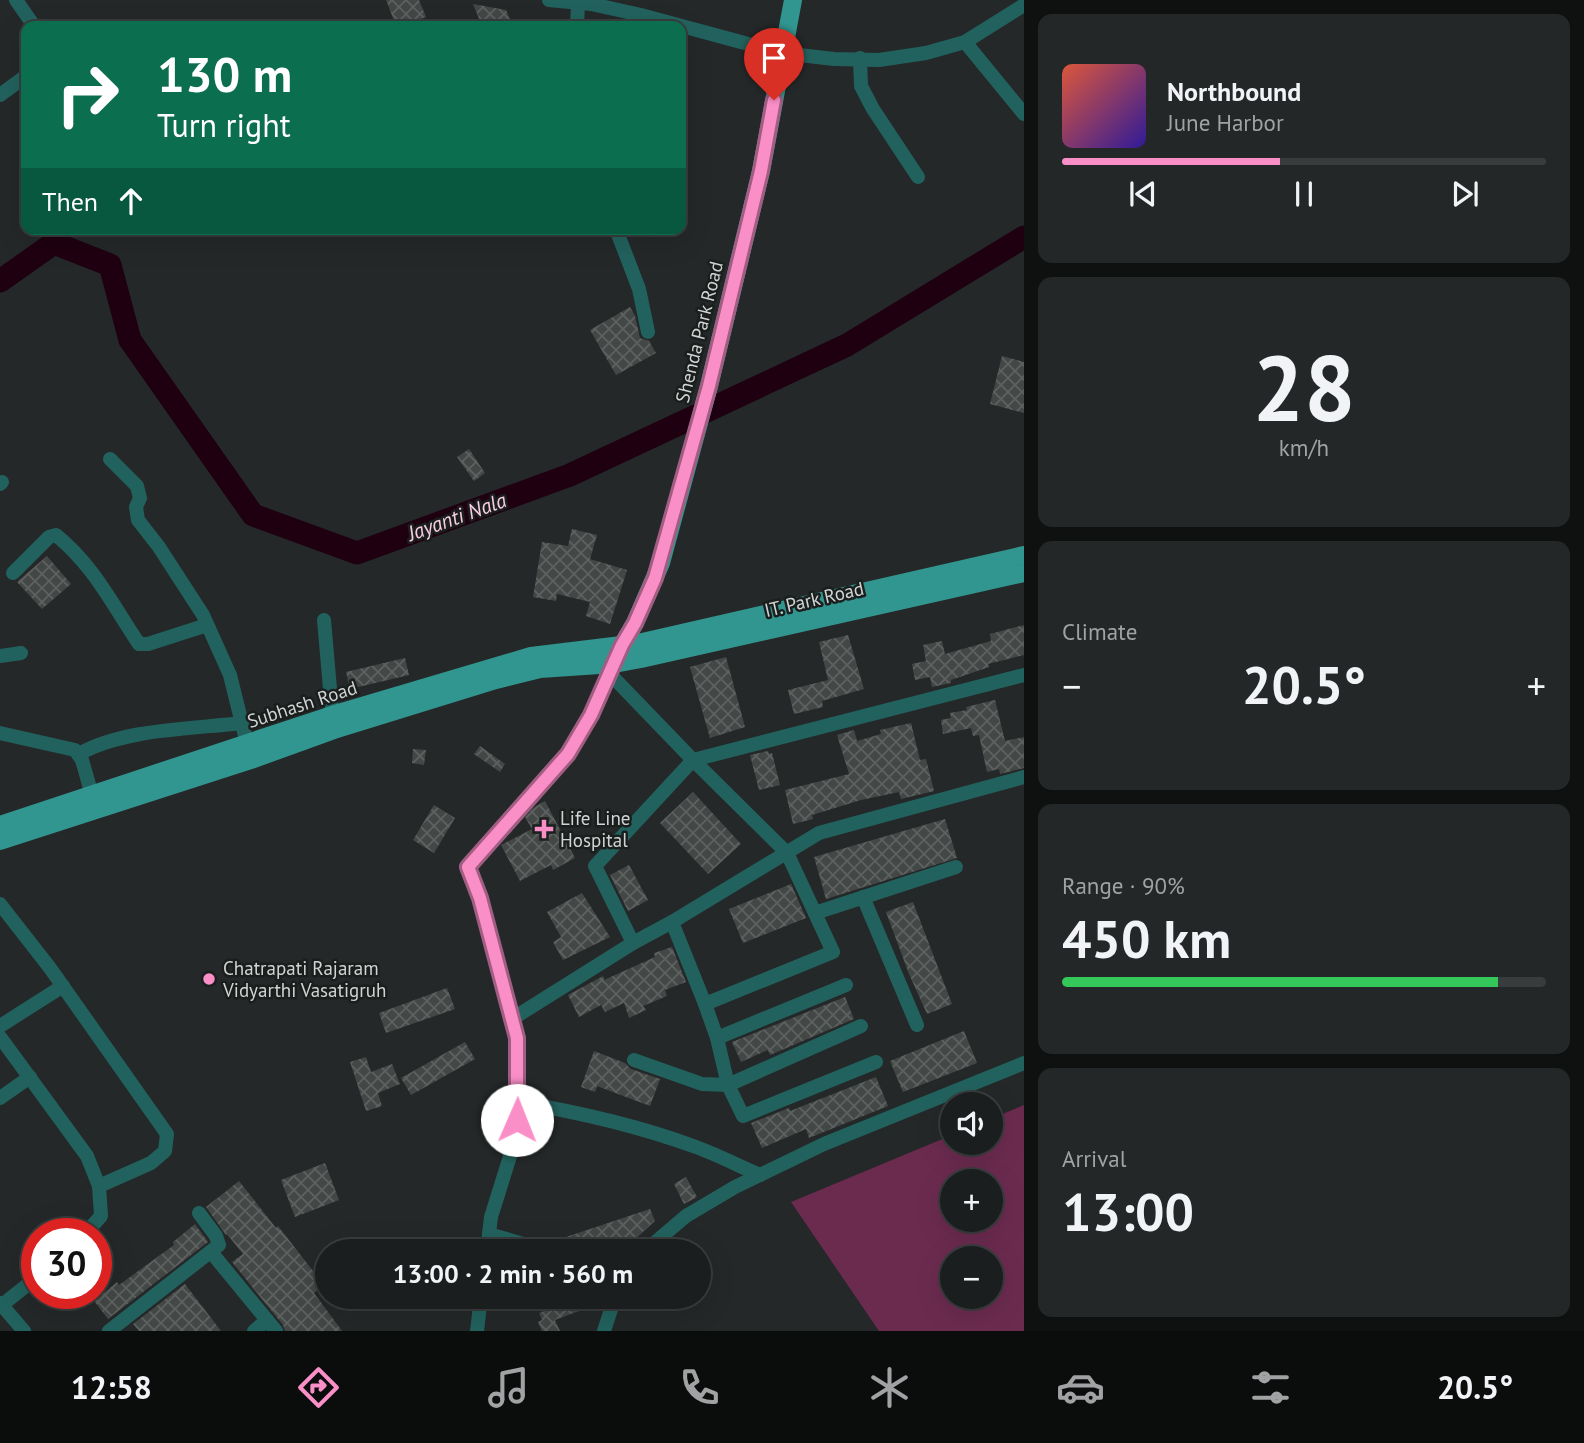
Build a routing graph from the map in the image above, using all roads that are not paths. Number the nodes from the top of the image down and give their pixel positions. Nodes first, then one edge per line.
1 (16, 0) edge
2 (549, 0) edge
3 (793, 0) edge
4 (578, 3) junction
5 (1024, 5) edge
6 (31, 21) edge
7 (577, 21) edge
8 (663, 21) edge
9 (686, 27) edge
10 (965, 42) junction
11 (782, 53) junction
12 (860, 58) junction
13 (21, 80) edge
14 (0, 95) edge
15 (1024, 114) edge
16 (918, 177) dead end
17 (618, 235) edge
18 (648, 332) dead end
19 (110, 459) dead end
20 (1024, 555) edge
21 (13, 573) dead end
22 (1024, 573) edge
23 (324, 620) dead end
24 (207, 625) junction
25 (622, 645) junction
26 (21, 653) dead end
27 (0, 656) edge
28 (612, 669) junction
29 (1024, 675) edge
30 (242, 723) junction
31 (333, 723) junction
32 (0, 733) edge
33 (249, 752) junction
34 (79, 754) junction
35 (692, 760) junction
36 (1024, 777) edge
37 (84, 803) junction
38 (0, 825) edge
39 (0, 841) edge
40 (787, 853) junction
41 (956, 867) dead end
42 (863, 897) junction
43 (0, 904) edge
44 (816, 913) junction
45 (671, 922) junction
46 (633, 943) junction
47 (846, 985) dead end
48 (63, 986) junction
49 (705, 1004) junction
50 (512, 1018) junction
51 (917, 1025) dead end
52 (0, 1026) edge
53 (861, 1026) dead end
54 (0, 1037) edge
55 (717, 1038) junction
56 (634, 1060) dead end
57 (876, 1062) dead end
58 (1024, 1063) edge
59 (30, 1077) junction
60 (728, 1085) junction
61 (0, 1098) edge
62 (518, 1102) junction
63 (760, 1175) junction
64 (99, 1186) junction
65 (199, 1213) dead end
66 (99, 1218) edge
67 (489, 1234) junction
68 (488, 1239) edge
69 (506, 1239) edge
70 (658, 1239) edge
71 (212, 1252) junction
72 (21, 1289) edge
73 (1, 1304) edge
74 (480, 1309) edge
75 (611, 1309) edge
76 (126, 1318) junction
77 (272, 1326) edge
78 (24, 1331) edge
79 (109, 1331) edge
80 (136, 1331) edge
81 (254, 1331) edge
82 (477, 1331) edge
83 (604, 1331) edge

1 - 6 street
2 - 4 street
3 - 11 main road, Shenda Park Road
4 - 7 street
4 - 8 street
5 - 10 street
9 - 11 street
10 - 12 street
10 - 15 street
11 - 12 street
11 - 25 main road, Shenda Park Road
12 - 16 street
13 - 14 street
17 - 18 street
19 - 24 street
20 - 25 main road, IT. Park Road
21 - 24 street
22 - 28 main road, IT. Park Road
23 - 31 street
24 - 30 street
25 - 28 main road, Shenda Park Road
25 - 31 main road, Subhash Road
26 - 27 street
28 - 31 main road, Subhash Road
28 - 35 street
28 - 50 street
29 - 35 street
30 - 33 street
30 - 34 street
31 - 33 main road, Subhash Road
32 - 34 street
33 - 37 main road, Subhash Road
34 - 37 street
35 - 40 street
35 - 46 street
36 - 40 street
37 - 38 main road, Subhash Road
37 - 39 main road, Subhash Road
40 - 44 street
40 - 45 street
41 - 42 street
42 - 44 street
42 - 51 street
43 - 48 street
44 - 49 street
45 - 46 street
45 - 49 street
46 - 50 street
47 - 55 street
48 - 52 street
48 - 64 street
49 - 55 street
50 - 62 street
53 - 60 street
54 - 59 street
55 - 60 street
56 - 60 street
57 - 60 street
58 - 63 street
59 - 61 street
59 - 64 street
62 - 63 street
62 - 67 street
63 - 70 street
64 - 66 street
65 - 71 street
67 - 68 street
67 - 69 street
71 - 76 street
71 - 77 street
72 - 73 street
73 - 78 street
74 - 82 street
75 - 83 street
76 - 79 street
76 - 80 street
77 - 81 street

